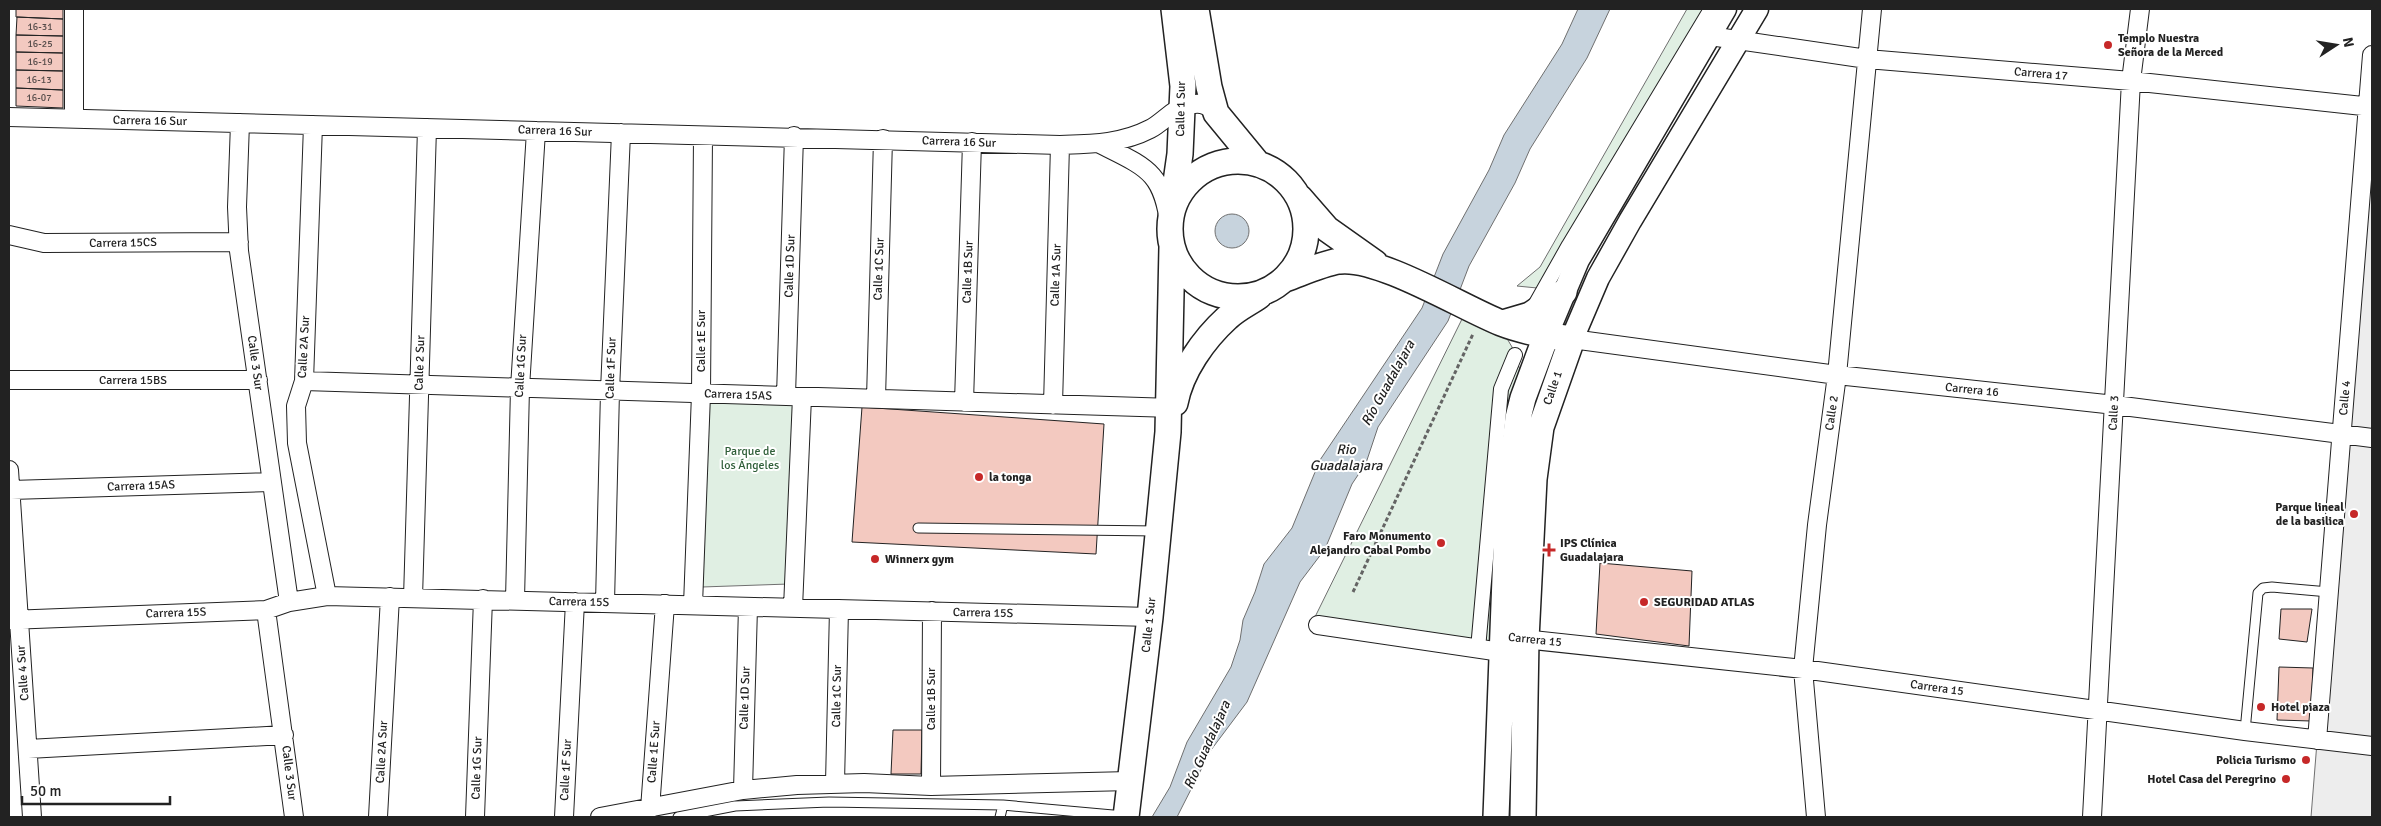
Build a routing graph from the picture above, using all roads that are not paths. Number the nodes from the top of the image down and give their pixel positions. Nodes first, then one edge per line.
1 (74, 9) edge
2 (1174, 9) edge
3 (1196, 9) edge
4 (1711, 9) edge
5 (1726, 9) edge
6 (1757, 9) edge
7 (1872, 9) edge
8 (2140, 9) edge
9 (1710, 36) junction
10 (1738, 41) junction
11 (2372, 55) edge
12 (1867, 59) junction
13 (2131, 82) junction
14 (1182, 106) junction
15 (2370, 107) edge
16 (1216, 113) junction
17 (9, 117) edge
18 (74, 119) junction
19 (240, 123) junction
20 (313, 125) junction
21 (427, 128) junction
22 (536, 131) junction
23 (622, 133) junction
24 (702, 136) junction
25 (794, 136) junction
26 (883, 139) junction
27 (972, 142) junction
28 (1100, 144) junction
29 (1060, 145) junction
30 (1258, 164) junction
31 (1292, 189) junction
32 (1171, 228) junction
33 (9, 235) edge
34 (239, 242) junction
35 (1383, 269) junction
36 (1275, 285) junction
37 (1564, 292) junction
38 (1530, 314) junction
39 (1500, 322) junction
40 (1546, 336) junction
41 (1572, 338) junction
42 (1515, 355) dead end
43 (1837, 376) junction
44 (9, 380) edge
45 (258, 380) junction
46 (304, 381) junction
47 (419, 385) junction
48 (520, 388) junction
49 (610, 391) junction
50 (701, 394) junction
51 (794, 397) junction
52 (1523, 398) junction
53 (876, 399) junction
54 (964, 402) junction
55 (1053, 405) junction
56 (2115, 405) junction
57 (1170, 416) junction
58 (2342, 435) junction
59 (2372, 438) edge
60 (9, 470) edge
61 (271, 482) junction
62 (11, 490) junction
63 (918, 528) dead end
64 (1157, 531) junction
65 (2329, 592) junction
66 (327, 596) junction
67 (390, 597) junction
68 (413, 598) junction
69 (483, 600) junction
70 (515, 600) junction
71 (289, 602) junction
72 (575, 602) junction
73 (605, 603) junction
74 (665, 604) junction
75 (693, 605) junction
76 (748, 606) junction
77 (793, 608) junction
78 (839, 609) junction
79 (266, 610) junction
80 (932, 611) junction
81 (1150, 617) junction
82 (14, 620) edge
83 (1318, 625) dead end
84 (1501, 645) junction
85 (1803, 669) junction
86 (2096, 710) junction
87 (2245, 730) junction
88 (284, 735) junction
89 (2317, 740) junction
90 (2372, 746) edge
91 (28, 749) junction
92 (1130, 781) junction
93 (835, 783) junction
94 (931, 786) junction
95 (743, 790) junction
96 (1003, 805) junction
97 (650, 809) junction
98 (32, 817) edge
99 (294, 817) edge
100 (378, 817) edge
101 (475, 817) edge
102 (564, 817) edge
103 (600, 817) edge
104 (678, 817) edge
105 (1000, 817) edge
106 (1126, 817) edge
107 (1496, 817) edge
108 (1523, 817) edge
109 (1816, 817) edge
110 (2092, 817) edge

1 - 18 street
2 - 14 main road, Calle 1 Sur
3 - 16 main road
4 - 38 street
5 - 9 street, Calle 1
6 - 10 street, Calle 1
7 - 12 street, Calle 2
8 - 13 street, Calle 3
9 - 10 street, Carrera 17
9 - 37 street, Calle 1
10 - 12 street, Carrera 17
10 - 41 street, Calle 1
11 - 15 street, Calle 4
12 - 13 street, Carrera 17
12 - 43 street, Calle 2
13 - 15 street, Carrera 17
13 - 56 street, Calle 3
14 - 16 street
14 - 28 street, Carrera 16 Sur
14 - 32 main road, Calle 1 Sur
15 - 58 street, Calle 4
16 - 30 main road
17 - 18 street, Carrera 16 Sur
18 - 19 street, Carrera 16 Sur
19 - 20 street, Carrera 16 Sur
19 - 34 street, Calle 3 Sur
20 - 21 street, Carrera 16 Sur
20 - 46 street, Calle 2A Sur
21 - 22 street, Carrera 16 Sur
21 - 47 street, Calle 2 Sur
22 - 23 street, Carrera 16 Sur
22 - 48 street, Calle 1G Sur
23 - 24 street, Carrera 16 Sur
23 - 49 street, Calle 1F Sur
24 - 25 street, Carrera 16 Sur
24 - 50 street, Calle 1E Sur
25 - 26 street, Carrera 16 Sur
25 - 51 street, Calle 1D Sur
26 - 27 street, Carrera 16 Sur
26 - 53 street, Calle 1C Sur
27 - 29 street, Carrera 16 Sur
27 - 54 street, Calle 1B Sur
28 - 29 street, Carrera 16 Sur
28 - 32 street, Carrera 16 Sur
29 - 55 street, Calle 1A Sur
30 - 31 main road
30 - 32 main road
31 - 35 main road
31 - 36 main road
32 - 36 main road
32 - 57 main road, Calle 1 Sur
33 - 34 street, Carrera 15CS
34 - 45 street, Calle 3 Sur
35 - 36 main road
35 - 39 main road
36 - 57 main road, Calle 1 Sur
37 - 38 main road
37 - 40 street, Calle 1
38 - 39 main road
39 - 40 main road
39 - 52 main road
40 - 41 main road
40 - 52 main road, Calle 1
41 - 43 street, Carrera 16
41 - 84 main road, Calle 1
42 - 84 street
43 - 56 street, Carrera 16
43 - 85 street, Calle 2
44 - 45 street, Carrera 15BS
45 - 61 street, Calle 3 Sur
46 - 47 street, Carrera 15AS
46 - 66 street, Calle 2A Sur
47 - 48 street, Carrera 15AS
47 - 68 street, Calle 2 Sur
48 - 49 street, Carrera 15AS
48 - 70 street, Calle 1G Sur
49 - 50 street, Carrera 15AS
49 - 73 street, Calle 1F Sur
50 - 51 street, Carrera 15AS
50 - 75 street, Calle 1E Sur
51 - 53 street, Carrera 15AS
51 - 77 street
52 - 84 main road, Calle 1
53 - 54 street, Carrera 15AS
54 - 55 street, Carrera 15AS
55 - 57 street, Carrera 15AS
56 - 58 street, Carrera 16
56 - 86 street, Calle 3
57 - 64 main road, Calle 1 Sur
58 - 59 street, Carrera 16
58 - 65 street, Calle 4
60 - 62 street, Calle 4 Sur
61 - 62 street, Carrera 15AS
61 - 71 street, Calle 3 Sur
62 - 82 street, Calle 4 Sur
63 - 64 lane
64 - 81 main road, Calle 1 Sur
65 - 87 lane
65 - 89 street, Calle 4
66 - 67 street, Carrera 15S
66 - 71 street, Carrera 15S
67 - 68 street, Carrera 15S
67 - 100 street, Calle 2A Sur
68 - 69 street, Carrera 15S
69 - 70 street, Carrera 15S
69 - 101 street, Calle 1G Sur
70 - 72 street, Carrera 15S
71 - 79 street, Carrera 15S
72 - 73 street, Carrera 15S
72 - 102 street, Calle 1F Sur
73 - 74 street, Carrera 15S
74 - 75 street, Carrera 15S
74 - 97 street, Calle 1E Sur
75 - 76 street, Carrera 15S
76 - 77 street, Carrera 15S
76 - 95 street, Calle 1D Sur
77 - 78 street, Carrera 15S
78 - 80 street, Carrera 15S
78 - 93 street, Calle 1C Sur
79 - 82 street, Carrera 15S
79 - 88 street, Calle 3 Sur
80 - 81 street, Carrera 15S
80 - 94 street, Calle 1B Sur
81 - 92 main road, Calle 1 Sur
82 - 91 street, Calle 4 Sur
83 - 84 street, Carrera 15
84 - 85 street, Carrera 15
84 - 107 main road, Calle 1
84 - 108 main road, Calle 1
85 - 86 street, Carrera 15
85 - 109 street, Calle 2
86 - 87 street, Carrera 15
86 - 110 street, Calle 3
87 - 89 street, Carrera 15
88 - 91 street
88 - 99 street, Calle 3 Sur
89 - 90 street, Carrera 15
91 - 98 street, Calle 4 Sur
92 - 94 street
92 - 106 main road, Calle 1 Sur
93 - 94 street
93 - 95 street
95 - 97 street
96 - 104 lane
96 - 105 lane
96 - 106 lane
97 - 103 street

